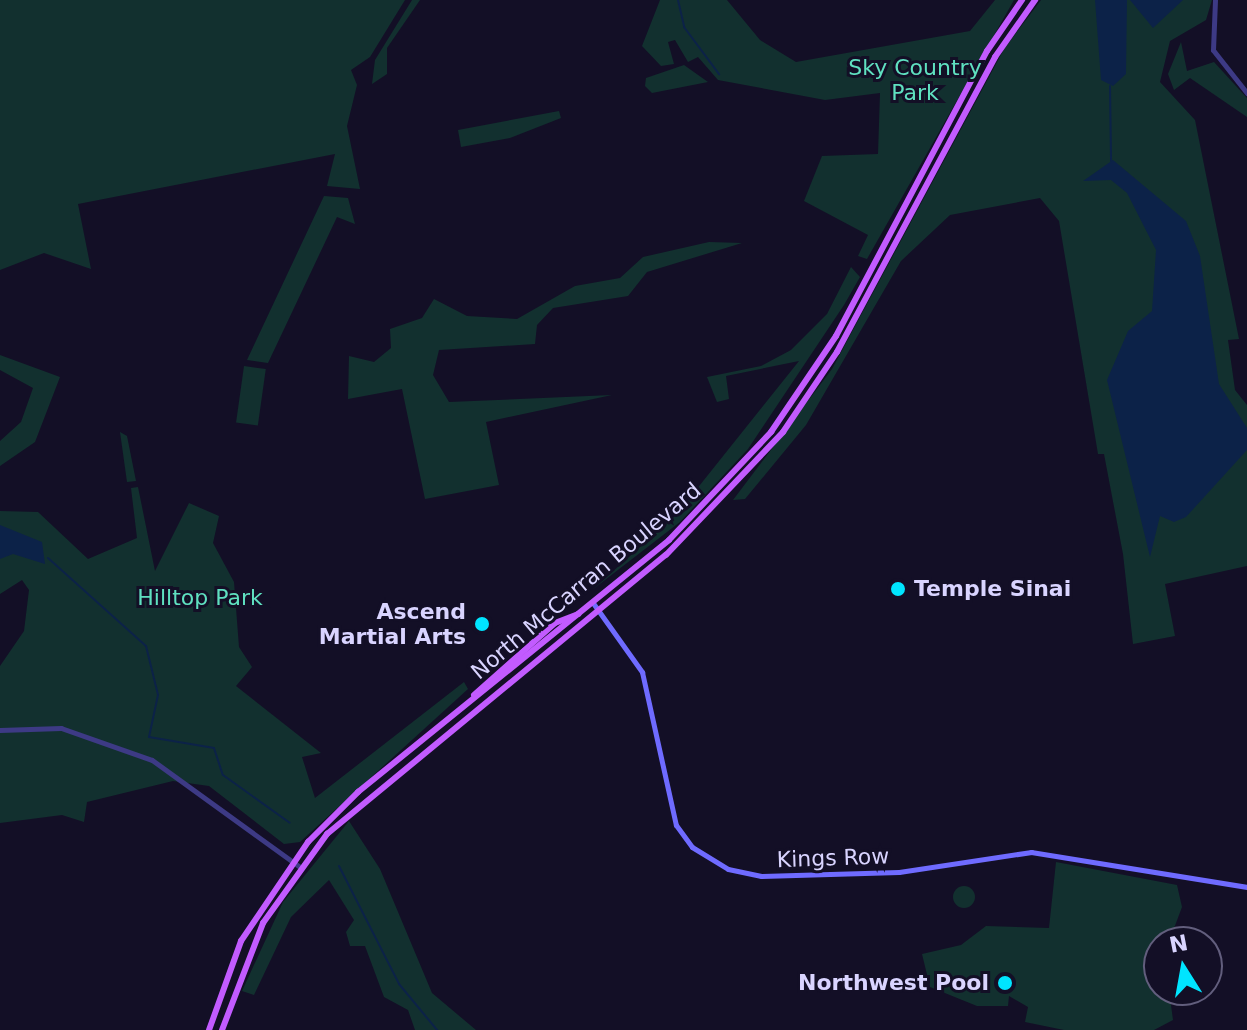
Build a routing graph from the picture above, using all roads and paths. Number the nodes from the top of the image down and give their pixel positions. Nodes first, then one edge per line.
1 (1022, 0) edge
2 (1035, 0) edge
3 (1215, 0) edge
4 (1247, 93) edge
5 (757, 449) junction
6 (764, 455) junction
7 (593, 603) junction
8 (598, 610) junction
9 (0, 730) edge
10 (291, 860) junction
11 (300, 867) junction
12 (1247, 887) edge
13 (209, 1030) edge
14 (222, 1030) edge

1 - 5 main road, North McCarran Boulevard
2 - 6 main road, North McCarran Boulevard
3 - 4 street
5 - 6 main road
5 - 7 main road, North McCarran Boulevard
6 - 8 main road, North McCarran Boulevard
7 - 8 main road, Kings Row
7 - 10 main road, North McCarran Boulevard
8 - 11 main road, North McCarran Boulevard
8 - 12 main road, Kings Row
9 - 10 street
10 - 11 street
10 - 13 main road, North McCarran Boulevard
11 - 14 main road, North McCarran Boulevard

